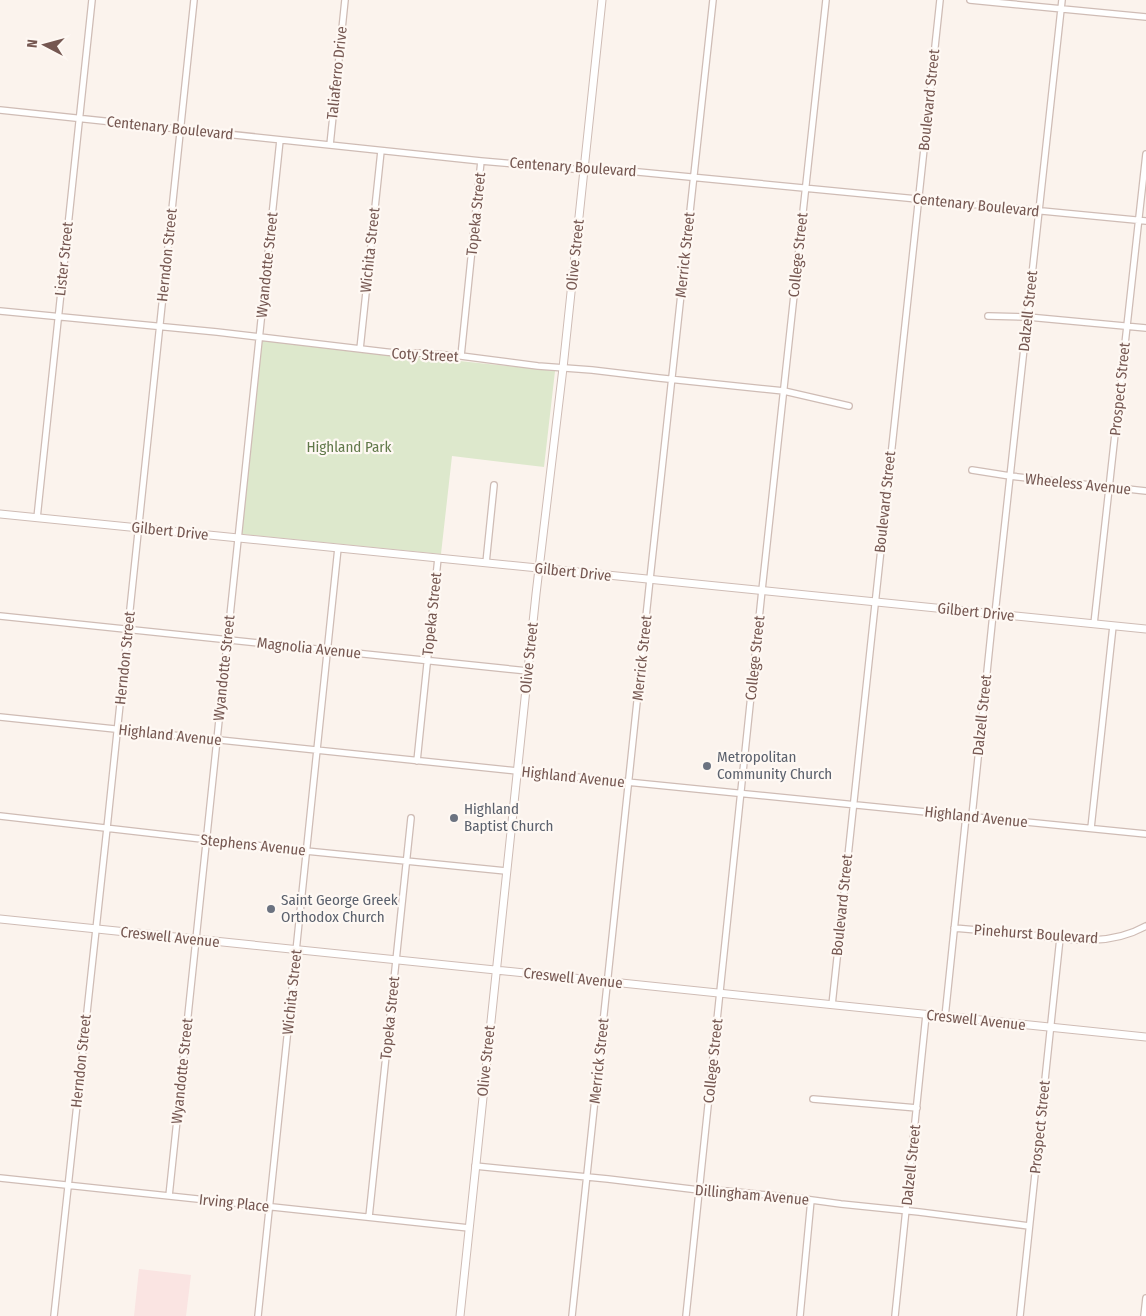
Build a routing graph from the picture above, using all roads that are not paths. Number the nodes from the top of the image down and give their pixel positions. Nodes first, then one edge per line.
1 (92, 0) edge
2 (194, 0) edge
3 (345, 0) edge
4 (602, 0) edge
5 (713, 0) edge
6 (826, 0) edge
7 (940, 0) edge
8 (970, 0) edge
9 (1062, 0) edge
10 (1062, 9) junction
11 (1146, 17) edge
12 (0, 110) edge
13 (79, 119) junction
14 (180, 130) junction
15 (280, 140) junction
16 (330, 145) junction
17 (381, 150) junction
18 (1146, 154) edge
19 (481, 161) junction
20 (584, 170) junction
21 (694, 177) junction
22 (806, 188) junction
23 (918, 199) junction
24 (1039, 211) junction
25 (1139, 221) junction
26 (1146, 221) edge
27 (0, 312) edge
28 (988, 316) dead end
29 (58, 317) junction
30 (1028, 317) junction
31 (1127, 326) junction
32 (159, 327) junction
33 (1146, 328) edge
34 (260, 337) junction
35 (360, 349) junction
36 (461, 356) junction
37 (562, 368) junction
38 (672, 380) junction
39 (784, 391) junction
40 (849, 406) dead end
41 (972, 470) dead end
42 (1010, 476) junction
43 (494, 485) dead end
44 (1109, 487) junction
45 (1146, 491) edge
46 (0, 514) edge
47 (37, 518) junction
48 (138, 528) junction
49 (238, 538) junction
50 (338, 548) junction
51 (438, 558) junction
52 (486, 563) junction
53 (539, 568) junction
54 (650, 579) junction
55 (762, 590) junction
56 (874, 602) junction
57 (994, 614) junction
58 (0, 616) edge
59 (1094, 624) junction
60 (1113, 626) junction
61 (128, 629) junction
62 (1146, 629) edge
63 (227, 640) junction
64 (328, 650) junction
65 (428, 660) junction
66 (528, 671) junction
67 (0, 717) edge
68 (117, 729) junction
69 (217, 740) junction
70 (317, 750) junction
71 (417, 761) junction
72 (517, 771) junction
73 (629, 782) junction
74 (741, 793) junction
75 (853, 804) junction
76 (0, 816) edge
77 (969, 816) junction
78 (411, 818) dead end
79 (107, 828) junction
80 (1091, 828) junction
81 (1146, 834) edge
82 (207, 840) junction
83 (306, 850) junction
84 (407, 861) junction
85 (506, 871) junction
86 (0, 919) edge
87 (1146, 926) edge
88 (954, 928) junction
89 (95, 929) junction
90 (1060, 938) junction
91 (196, 940) junction
92 (296, 950) junction
93 (396, 961) junction
94 (496, 970) junction
95 (608, 982) junction
96 (720, 993) junction
97 (832, 1005) junction
98 (926, 1015) junction
99 (945, 1017) junction
100 (1050, 1027) junction
101 (1146, 1037) edge
102 (813, 1099) dead end
103 (917, 1108) junction
104 (475, 1166) junction
105 (0, 1178) edge
106 (587, 1178) junction
107 (68, 1186) junction
108 (699, 1190) junction
109 (169, 1196) junction
110 (811, 1200) junction
111 (269, 1207) junction
112 (906, 1211) junction
113 (369, 1217) junction
114 (1029, 1226) junction
115 (469, 1228) junction
116 (1146, 1298) edge
117 (54, 1316) edge
118 (258, 1316) edge
119 (460, 1316) edge
120 (572, 1316) edge
121 (686, 1316) edge
122 (800, 1316) edge
123 (895, 1316) edge
124 (1020, 1316) edge
125 (1144, 1316) edge

1 - 13 street, Lister Street
2 - 14 street, Herndon Street
3 - 16 street, Taliaferro Drive
4 - 20 street, Olive Street
5 - 21 street, Merrick Street
6 - 22 street, College Street
7 - 23 street, Boulevard Street
8 - 10 street
9 - 10 street, Dalzell Street
10 - 11 street
10 - 24 street, Dalzell Street
12 - 13 street, Centenary Boulevard
13 - 14 street, Centenary Boulevard
13 - 29 street, Lister Street
14 - 15 street, Centenary Boulevard
14 - 32 street, Herndon Street
15 - 16 street, Centenary Boulevard
15 - 34 street, Wyandotte Street
16 - 17 street, Centenary Boulevard
17 - 19 street, Centenary Boulevard
17 - 35 street, Wichita Street
18 - 25 street, Prospect Street
19 - 20 street, Centenary Boulevard
19 - 36 street, Topeka Street
20 - 21 street, Centenary Boulevard
20 - 37 street, Olive Street
21 - 22 street, Centenary Boulevard
21 - 38 street, Merrick Street
22 - 23 street, Centenary Boulevard
22 - 39 street, College Street
23 - 24 street, Centenary Boulevard
23 - 56 street, Boulevard Street
24 - 25 street, Centenary Boulevard
24 - 30 street, Dalzell Street
25 - 26 street, Centenary Boulevard
25 - 31 street, Prospect Street
27 - 29 street, Coty Street
28 - 30 street
29 - 32 street, Coty Street
29 - 47 street, Lister Street
30 - 31 street
30 - 42 street, Dalzell Street
31 - 33 street
31 - 44 street, Prospect Street
32 - 34 street, Coty Street
32 - 48 street, Herndon Street
34 - 35 street, Coty Street
34 - 49 street, Wyandotte Street
35 - 36 street, Coty Street
36 - 37 street, Coty Street
37 - 38 street, Coty Street
37 - 53 street, Olive Street
38 - 39 street, Coty Street
38 - 54 street, Merrick Street
39 - 40 street, Coty Street
39 - 55 street, College Street
41 - 42 street, Wheeless Avenue
42 - 44 street, Wheeless Avenue
42 - 57 street, Dalzell Street
43 - 52 street
44 - 45 street, Wheeless Avenue
44 - 59 street, Prospect Street
46 - 47 street, Gilbert Drive
47 - 48 street, Gilbert Drive
48 - 49 street, Gilbert Drive
48 - 61 street, Herndon Street
49 - 50 street, Gilbert Drive
49 - 63 street, Wyandotte Street
50 - 51 street, Gilbert Drive
50 - 64 street, Wichita Street
51 - 52 street, Gilbert Drive
51 - 65 street, Topeka Street
52 - 53 street, Gilbert Drive
53 - 54 street, Gilbert Drive
53 - 66 street, Olive Street
54 - 55 street, Gilbert Drive
54 - 73 street, Merrick Street
55 - 56 street, Gilbert Drive
55 - 74 street, College Street
56 - 57 street, Gilbert Drive
56 - 75 street, Boulevard Street
57 - 59 street, Gilbert Drive
57 - 77 street, Dalzell Street
58 - 61 street, Magnolia Avenue
59 - 60 street, Gilbert Drive
60 - 62 street, Gilbert Drive
60 - 80 street
61 - 63 street, Magnolia Avenue
61 - 68 street, Herndon Street
63 - 64 street, Magnolia Avenue
63 - 69 street, Wyandotte Street
64 - 65 street, Magnolia Avenue
64 - 70 street, Wichita Street
65 - 66 street, Magnolia Avenue
65 - 71 street, Topeka Street
66 - 72 street, Olive Street
67 - 68 street, Highland Avenue
68 - 69 street, Highland Avenue
68 - 79 street, Herndon Street
69 - 70 street, Highland Avenue
69 - 82 street, Wyandotte Street
70 - 71 street, Highland Avenue
70 - 83 street, Wichita Street
71 - 72 street, Highland Avenue
72 - 73 street, Highland Avenue
72 - 85 street, Olive Street
73 - 74 street, Highland Avenue
73 - 95 street, Merrick Street
74 - 75 street, Highland Avenue
74 - 96 street, College Street
75 - 77 street, Highland Avenue
75 - 97 street, Boulevard Street
76 - 79 street, Stephens Avenue
77 - 80 street, Highland Avenue
77 - 88 street, Dalzell Street
78 - 84 street, Topeka Street
79 - 82 street, Stephens Avenue
79 - 89 street, Herndon Street
80 - 81 street, Highland Avenue
82 - 83 street, Stephens Avenue
82 - 91 street, Wyandotte Street
83 - 84 street, Stephens Avenue
83 - 92 street, Wichita Street
84 - 85 street, Stephens Avenue
84 - 93 street, Topeka Street
85 - 94 street, Olive Street
86 - 89 street, Creswell Avenue
87 - 90 street, Pinehurst Boulevard
88 - 90 street, Pinehurst Boulevard
88 - 99 street, Dalzell Street
89 - 91 street, Creswell Avenue
89 - 107 street, Herndon Street
90 - 100 street, Prospect Street
91 - 92 street, Creswell Avenue
91 - 109 street, Wyandotte Street
92 - 93 street, Creswell Avenue
92 - 111 street, Wichita Street
93 - 94 street, Creswell Avenue
93 - 113 street, Topeka Street
94 - 95 street, Creswell Avenue
94 - 104 street, Olive Street
95 - 96 street, Creswell Avenue
95 - 106 street, Merrick Street
96 - 97 street, Creswell Avenue
96 - 108 street, College Street
97 - 98 street, Creswell Avenue
98 - 99 street, Creswell Avenue
98 - 103 street, Dalzell Street
99 - 100 street, Creswell Avenue
100 - 101 street, Creswell Avenue
100 - 114 street, Prospect Street
102 - 103 street
103 - 112 street, Dalzell Street
104 - 106 street, Dillingham Avenue
104 - 115 street, Olive Street
105 - 107 street, Irving Place
106 - 108 street, Dillingham Avenue
106 - 120 street, Merrick Street
107 - 109 street, Irving Place
107 - 117 street, Herndon Street
108 - 110 street, Dillingham Avenue
108 - 121 street, College Street
109 - 111 street, Irving Place
110 - 112 street, Dillingham Avenue
110 - 122 street
111 - 113 street, Irving Place
111 - 118 street, Wichita Street
112 - 114 street, Dillingham Avenue
112 - 123 street, Dalzell Street
113 - 115 street, Irving Place
114 - 124 street, Prospect Street
115 - 119 street, Olive Street
116 - 125 street

